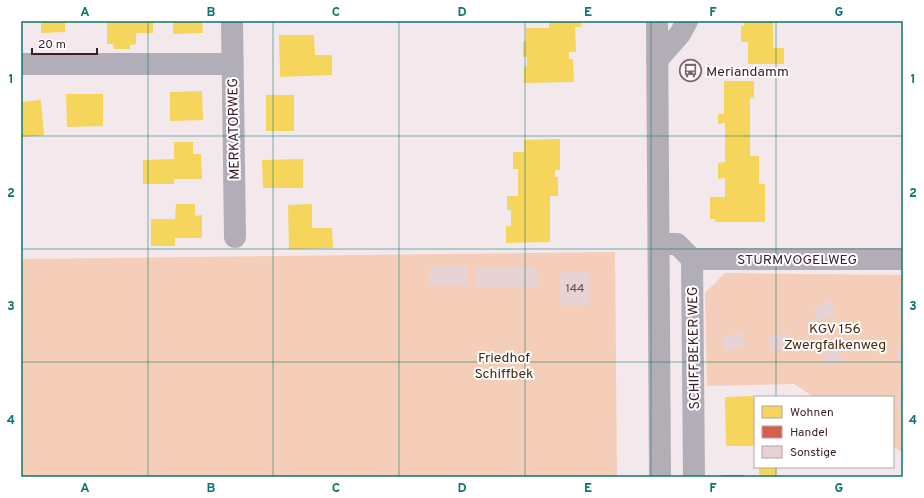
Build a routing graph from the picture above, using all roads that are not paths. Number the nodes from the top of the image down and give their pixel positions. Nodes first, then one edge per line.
1 (232, 21) edge
2 (657, 21) edge
3 (687, 21) edge
4 (657, 60) junction
5 (21, 64) edge
6 (232, 64) junction
7 (235, 237) dead end
8 (658, 244) junction
9 (692, 259) junction
10 (903, 259) edge
11 (660, 477) edge
12 (694, 477) edge

1 - 6 street, MERKATORWEG
2 - 4 main road
3 - 4 street
4 - 8 main road
5 - 6 street
6 - 7 street, MERKATORWEG
8 - 9 street
8 - 11 main road
9 - 10 street, STURMVOGELWEG
9 - 12 street, SCHIFFBEKER WEG

